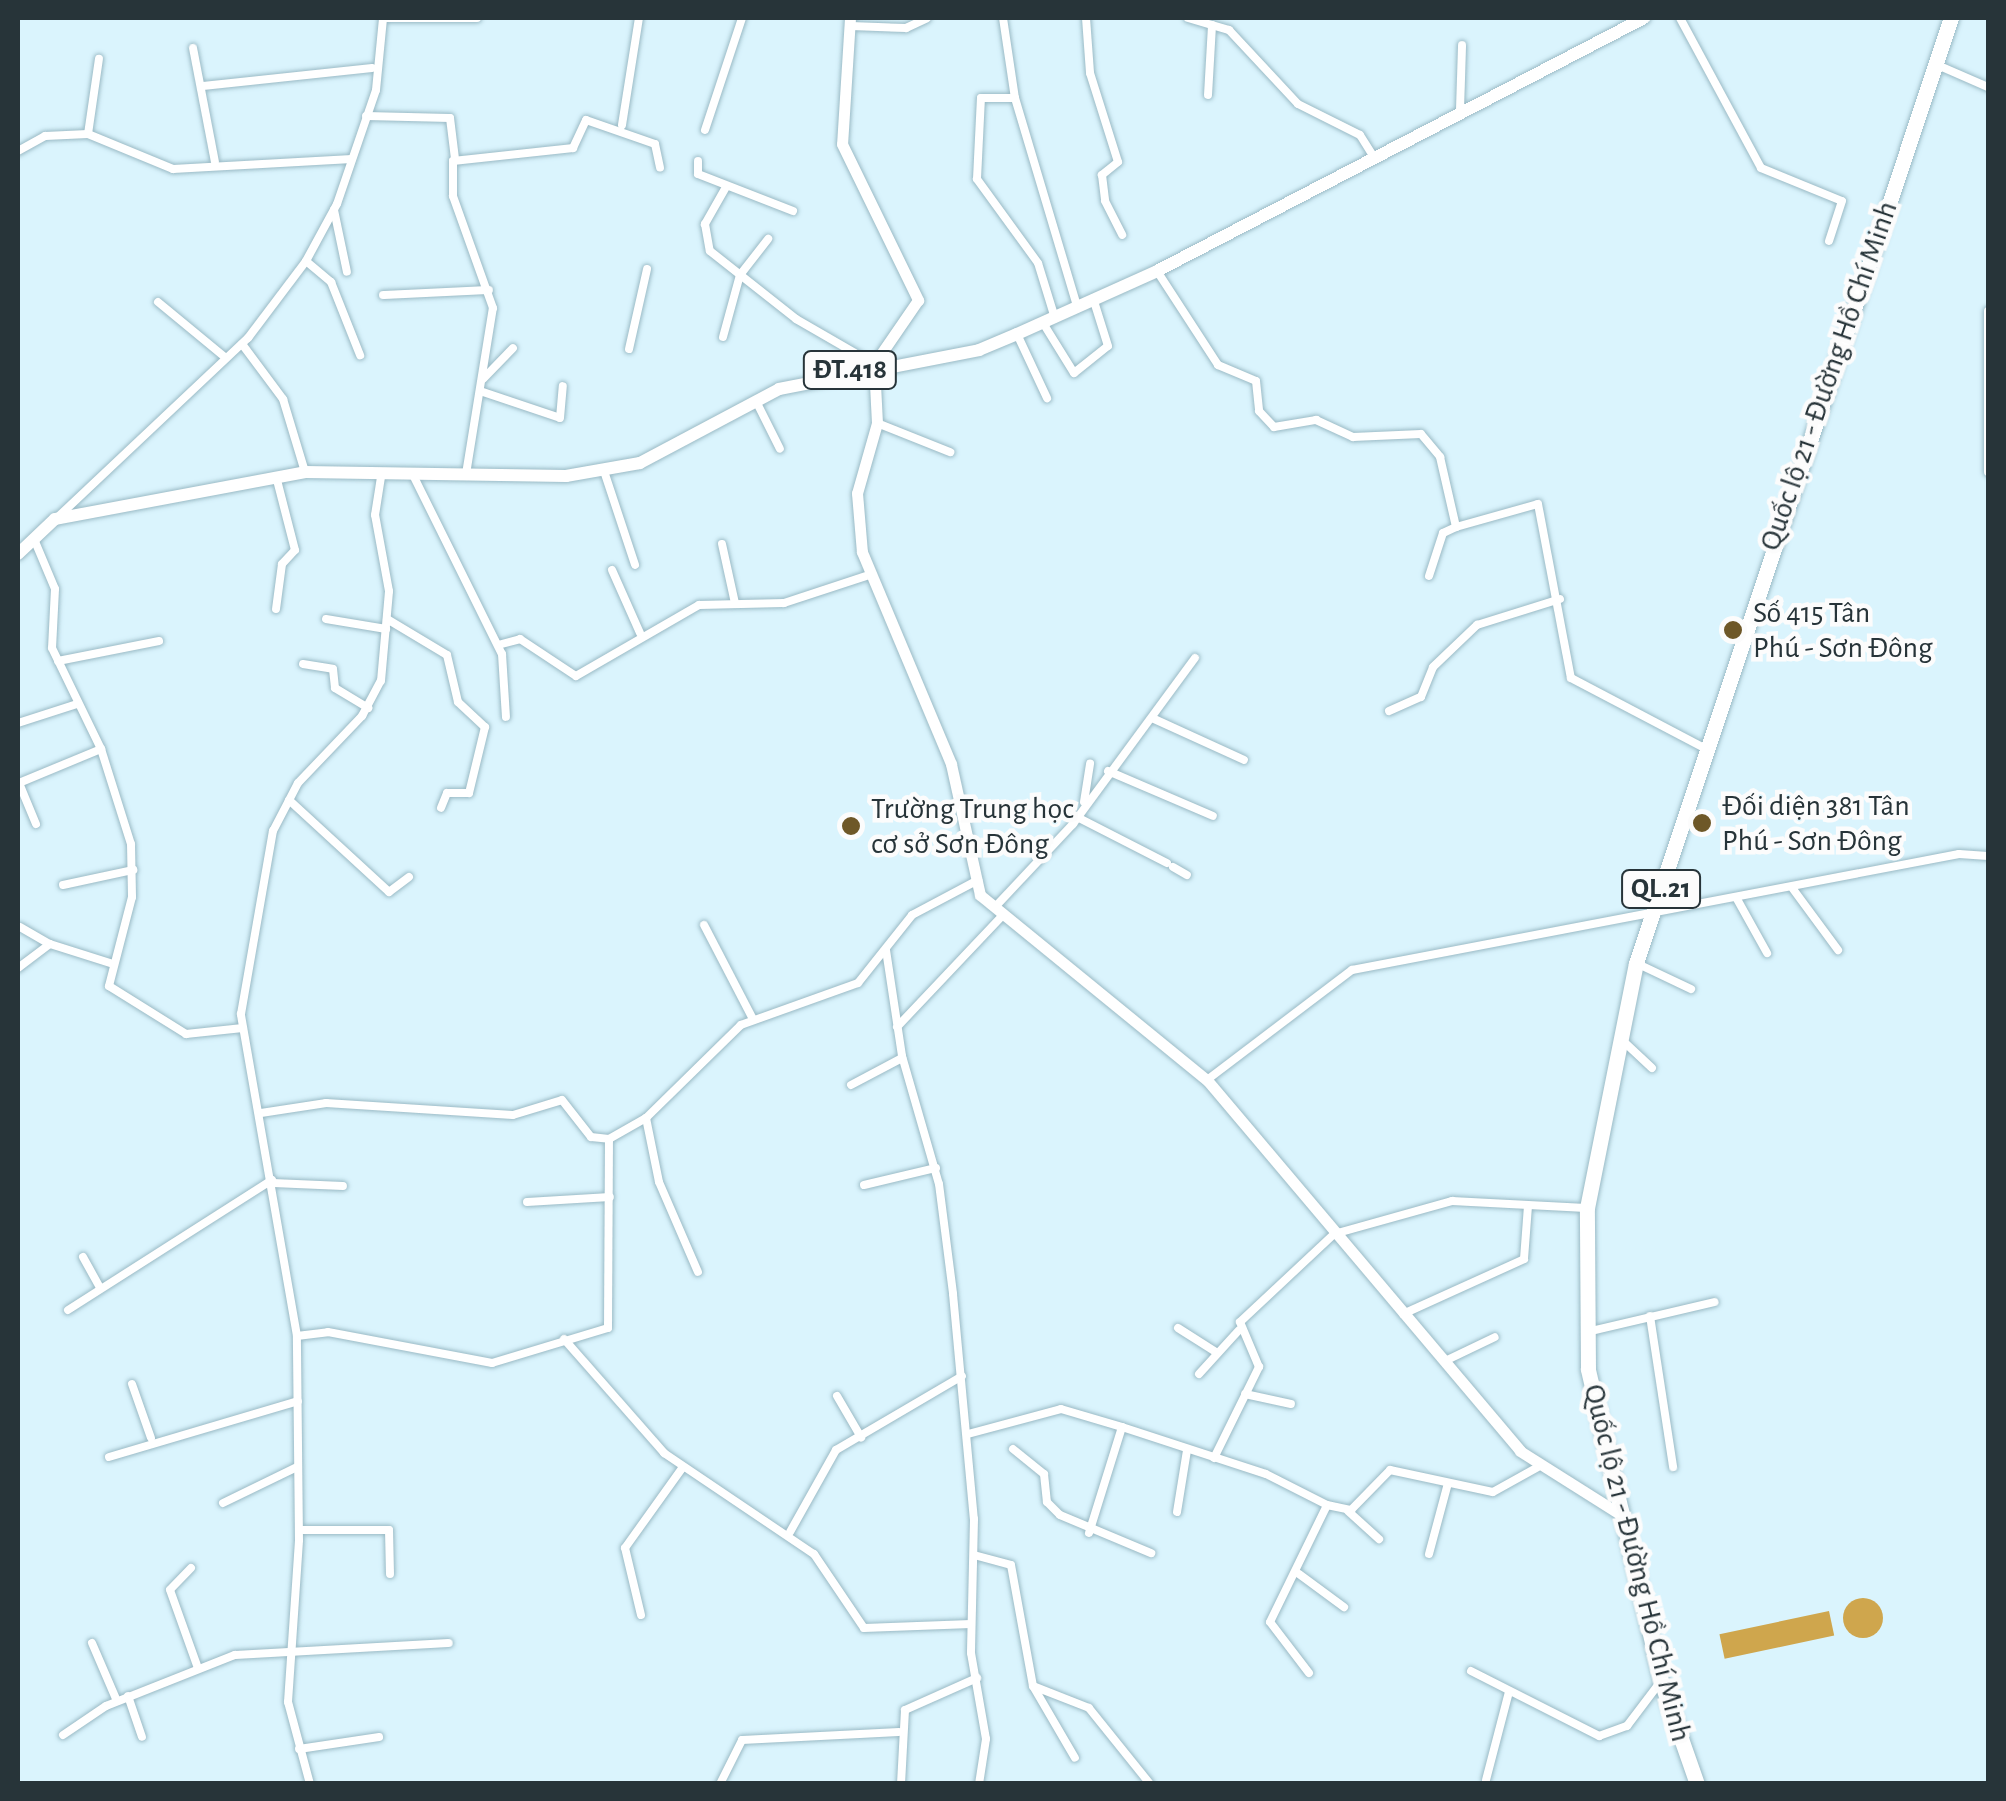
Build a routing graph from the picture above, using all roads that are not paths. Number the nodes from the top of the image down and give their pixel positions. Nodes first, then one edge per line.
1 (383, 18) edge
2 (478, 18) edge
3 (640, 18) edge
4 (742, 18) edge
5 (927, 18) edge
6 (1003, 18) edge
7 (1086, 18) edge
8 (1188, 18) edge
9 (1644, 18) edge
10 (1680, 18) edge
11 (1951, 18) edge
12 (851, 22) edge
13 (1212, 25) junction
14 (1462, 45) dead end
15 (193, 48) dead end
16 (99, 59) dead end
17 (1935, 64) junction
18 (372, 68) junction
19 (203, 86) junction
20 (1988, 86) edge
21 (1208, 95) dead end
22 (1015, 98) junction
23 (1460, 110) junction
24 (366, 116) junction
25 (622, 125) junction
26 (705, 130) dead end
27 (88, 134) junction
28 (18, 151) edge
29 (1373, 156) junction
30 (456, 157) junction
31 (352, 159) junction
32 (698, 161) dead end
33 (214, 162) junction
34 (660, 168) dead end
35 (726, 187) junction
36 (334, 210) junction
37 (793, 211) dead end
38 (1122, 236) dead end
39 (768, 239) dead end
40 (1829, 241) dead end
41 (306, 261) junction
42 (647, 269) dead end
43 (1158, 271) junction
44 (346, 272) dead end
45 (740, 275) junction
46 (488, 290) junction
47 (383, 295) dead end
48 (1093, 298) junction
49 (158, 302) dead end
50 (1077, 306) junction
51 (1988, 311) edge
52 (1048, 318) junction
53 (1017, 334) junction
54 (723, 337) dead end
55 (242, 344) junction
56 (513, 348) dead end
57 (629, 348) dead end
58 (360, 355) dead end
59 (226, 358) junction
60 (874, 364) junction
61 (482, 378) junction
62 (563, 386) dead end
63 (480, 391) junction
64 (1047, 398) dead end
65 (757, 403) junction
66 (876, 423) junction
67 (780, 449) dead end
68 (950, 452) dead end
69 (602, 468) junction
70 (306, 472) junction
71 (1988, 472) edge
72 (276, 476) junction
73 (381, 476) junction
74 (414, 478) junction
75 (465, 478) junction
76 (55, 520) junction
77 (1456, 527) junction
78 (34, 540) junction
79 (722, 544) dead end
80 (18, 554) edge
81 (635, 565) dead end
82 (612, 570) dead end
83 (866, 576) junction
84 (1429, 576) dead end
85 (1560, 599) junction
86 (735, 602) junction
87 (276, 610) dead end
88 (326, 619) dead end
89 (386, 624) junction
90 (640, 634) junction
91 (159, 641) dead end
92 (498, 645) junction
93 (1195, 658) dead end
94 (58, 661) junction
95 (303, 664) dead end
96 (77, 704) junction
97 (368, 708) junction
98 (1389, 711) dead end
99 (506, 718) dead end
100 (1152, 718) junction
101 (18, 723) edge
102 (101, 749) junction
103 (1706, 750) junction
104 (1244, 760) dead end
105 (1090, 764) dead end
106 (1108, 771) junction
107 (18, 783) edge
108 (289, 800) junction
109 (1083, 806) junction
110 (441, 808) dead end
111 (1213, 816) dead end
112 (1077, 818) junction
113 (36, 824) dead end
114 (1988, 856) edge
115 (133, 870) junction
116 (1187, 875) dead end
117 (409, 878) dead end
118 (978, 880) junction
119 (63, 884) dead end
120 (1793, 888) junction
121 (1737, 899) junction
122 (1000, 911) junction
123 (1653, 914) junction
124 (704, 926) dead end
125 (20, 927) dead end
126 (50, 944) junction
127 (886, 950) junction
128 (1838, 950) dead end
129 (1767, 953) dead end
130 (110, 963) junction
131 (1636, 963) junction
132 (18, 968) edge
133 (1691, 988) dead end
134 (753, 1019) junction
135 (896, 1027) junction
136 (243, 1028) junction
137 (1618, 1038) junction
138 (902, 1058) junction
139 (1652, 1068) dead end
140 (1207, 1080) junction
141 (850, 1085) dead end
142 (260, 1113) junction
143 (646, 1118) junction
144 (608, 1139) junction
145 (936, 1168) junction
146 (273, 1181) junction
147 (864, 1185) dead end
148 (343, 1186) dead end
149 (610, 1197) junction
150 (527, 1202) dead end
151 (1528, 1206) junction
152 (1588, 1208) junction
153 (1334, 1234) junction
154 (83, 1257) dead end
155 (698, 1272) dead end
156 (100, 1288) junction
157 (1714, 1302) dead end
158 (68, 1310) dead end
159 (1403, 1314) junction
160 (1650, 1316) junction
161 (1178, 1328) dead end
162 (1239, 1330) junction
163 (1586, 1332) junction
164 (296, 1336) junction
165 (1495, 1337) dead end
166 (564, 1339) junction
167 (1216, 1352) junction
168 (1445, 1361) junction
169 (1199, 1374) dead end
170 (962, 1376) junction
171 (132, 1384) dead end
172 (1245, 1394) junction
173 (837, 1396) dead end
174 (298, 1401) junction
175 (1291, 1404) dead end
176 (1122, 1427) junction
177 (968, 1434) junction
178 (861, 1437) junction
179 (151, 1438) junction
180 (1012, 1449) dead end
181 (1187, 1450) junction
182 (108, 1457) dead end
183 (1214, 1458) junction
184 (1673, 1466) dead end
185 (297, 1467) junction
186 (683, 1467) junction
187 (1538, 1468) junction
188 (1448, 1483) junction
189 (222, 1503) dead end
190 (1328, 1505) junction
191 (1348, 1511) junction
192 (1178, 1512) dead end
193 (1618, 1513) junction
194 (299, 1530) junction
195 (790, 1532) junction
196 (1089, 1533) junction
197 (1379, 1540) dead end
198 (1151, 1553) dead end
199 (1429, 1554) dead end
200 (974, 1555) junction
201 (191, 1568) dead end
202 (390, 1574) dead end
203 (1299, 1574) junction
204 (1344, 1606) dead end
205 (641, 1615) dead end
206 (971, 1624) junction
207 (449, 1642) dead end
208 (92, 1643) dead end
209 (289, 1656) junction
210 (198, 1668) junction
211 (1471, 1671) dead end
212 (1309, 1673) dead end
213 (977, 1678) junction
214 (1661, 1682) junction
215 (1034, 1686) junction
216 (1509, 1692) junction
217 (128, 1696) junction
218 (118, 1701) junction
219 (900, 1732) junction
220 (63, 1735) dead end
221 (142, 1737) dead end
222 (379, 1737) dead end
223 (299, 1749) junction
224 (1074, 1758) dead end
225 (1486, 1780) dead end
226 (1152, 1783) edge
227 (310, 1784) edge
228 (720, 1784) edge
229 (901, 1784) edge
230 (979, 1784) edge
231 (1696, 1784) edge

1 - 2 street
1 - 18 street
3 - 25 street
4 - 26 street
5 - 12 street
6 - 22 street
7 - 38 street
8 - 13 street
9 - 23 main road, ĐT.418
10 - 40 street
11 - 17 highway, Quốc lộ 21 - Đường Hồ Chí Minh / QL.21
12 - 60 street
13 - 21 street
13 - 29 street
14 - 23 street
15 - 19 street
16 - 27 street
17 - 20 street
17 - 103 highway, Quốc lộ 21 - Đường Hồ Chí Minh / QL.21
18 - 19 street
18 - 24 street
19 - 33 street
22 - 50 street
22 - 52 street
23 - 29 main road, ĐT.418
24 - 30 street
24 - 31 street
25 - 30 street
25 - 34 street
27 - 28 street
27 - 33 street
29 - 43 main road, ĐT.418
30 - 46 street
31 - 33 street
31 - 36 street
32 - 35 street
35 - 37 street
35 - 45 street
36 - 41 street
36 - 44 street
39 - 45 street
41 - 55 street
41 - 58 street
42 - 57 street
43 - 48 main road, ĐT.418
43 - 77 street
45 - 54 street
45 - 60 street
46 - 47 street
46 - 61 street
48 - 50 main road, ĐT.418
48 - 52 street
49 - 59 street
50 - 52 main road, ĐT.418
51 - 71 street
52 - 53 main road, ĐT.418
53 - 60 main road, ĐT.418
53 - 64 street
55 - 59 street
55 - 70 street
56 - 61 street
59 - 76 street
60 - 65 main road, ĐT.418
60 - 66 street
61 - 63 street
62 - 63 street
63 - 75 street
65 - 67 street
65 - 69 main road, ĐT.418
66 - 68 street
66 - 83 street
69 - 75 main road, ĐT.418
69 - 81 street
70 - 72 main road, ĐT.418
70 - 73 main road, ĐT.418
72 - 76 main road, ĐT.418
72 - 87 street
73 - 74 main road, ĐT.418
73 - 89 street
74 - 75 main road, ĐT.418
74 - 92 street
76 - 78 main road
77 - 84 street
77 - 85 street
78 - 80 main road
78 - 94 street
79 - 86 street
82 - 90 street
83 - 86 street
83 - 118 street
85 - 98 street
85 - 103 street
86 - 90 street
88 - 89 street
89 - 97 street
89 - 110 street
90 - 92 street
91 - 94 street
92 - 99 street
93 - 100 street
94 - 96 street
95 - 97 street
96 - 101 street
96 - 102 street
97 - 108 street
100 - 104 street
100 - 106 street
102 - 107 street
102 - 115 street
103 - 123 highway, Quốc lộ 21 - Đường Hồ Chí Minh / QL.21
105 - 109 street
106 - 109 street
106 - 111 street
107 - 113 street
108 - 117 street
108 - 136 street
109 - 112 street
112 - 116 street
112 - 122 street
114 - 120 street
115 - 119 street
115 - 130 street
118 - 122 street
118 - 127 street
120 - 121 street
120 - 128 street
121 - 123 street
121 - 129 street
122 - 135 street
122 - 140 street
123 - 131 highway, Quốc lộ 21 - Đường Hồ Chí Minh / QL.21
123 - 140 street
124 - 134 street
125 - 126 street
126 - 130 street
126 - 132 street
127 - 134 street
127 - 135 street
130 - 136 street
131 - 133 street
131 - 137 highway, Quốc lộ 21 - Đường Hồ Chí Minh / QL.21
134 - 143 street
135 - 138 street
136 - 142 street
137 - 139 street
137 - 152 highway, Quốc lộ 21 - Đường Hồ Chí Minh / QL.21
138 - 141 street
138 - 145 street
140 - 153 street
142 - 144 street
142 - 146 street
143 - 144 street
143 - 155 street
144 - 149 street
145 - 147 street
145 - 170 street
146 - 148 street
146 - 156 street
146 - 164 street
149 - 150 street
149 - 166 street
151 - 152 street
151 - 153 street
151 - 159 street
152 - 163 highway, Quốc lộ 21 - Đường Hồ Chí Minh / QL.21
153 - 159 street
153 - 162 street
154 - 156 street
156 - 158 street
157 - 160 street
159 - 168 street
160 - 163 street
160 - 184 street
161 - 167 street
162 - 167 street
162 - 172 street
163 - 193 highway, Quốc lộ 21 - Đường Hồ Chí Minh / QL.21
164 - 166 street
164 - 174 street
165 - 168 street
166 - 186 street
167 - 169 street
168 - 187 street
170 - 177 street
170 - 178 street
171 - 179 street
172 - 175 street
172 - 183 street
173 - 178 street
174 - 179 street
174 - 185 street
176 - 177 street
176 - 181 street
176 - 196 street
177 - 200 street
178 - 195 street
179 - 182 street
180 - 196 street
181 - 183 street
181 - 192 street
183 - 190 street
185 - 189 street
185 - 194 street
186 - 195 street
186 - 205 street
187 - 188 street
187 - 193 street
188 - 191 street
188 - 199 street
190 - 191 street
190 - 203 street
191 - 197 street
193 - 214 highway, Quốc lộ 21 - Đường Hồ Chí Minh / QL.21
194 - 202 street
194 - 209 street
195 - 206 street
196 - 198 street
200 - 206 street
200 - 215 street
201 - 210 street
203 - 204 street
203 - 212 street
206 - 213 street
207 - 209 street
208 - 218 street
209 - 210 street
209 - 223 street
210 - 217 street
211 - 216 street
213 - 219 street
213 - 230 street
214 - 216 street
214 - 231 highway, Quốc lộ 21 - Đường Hồ Chí Minh / QL.21
215 - 224 street
215 - 226 street
216 - 225 street
217 - 218 street
217 - 221 street
218 - 220 street
219 - 228 street
219 - 229 street
222 - 223 street
223 - 227 street

